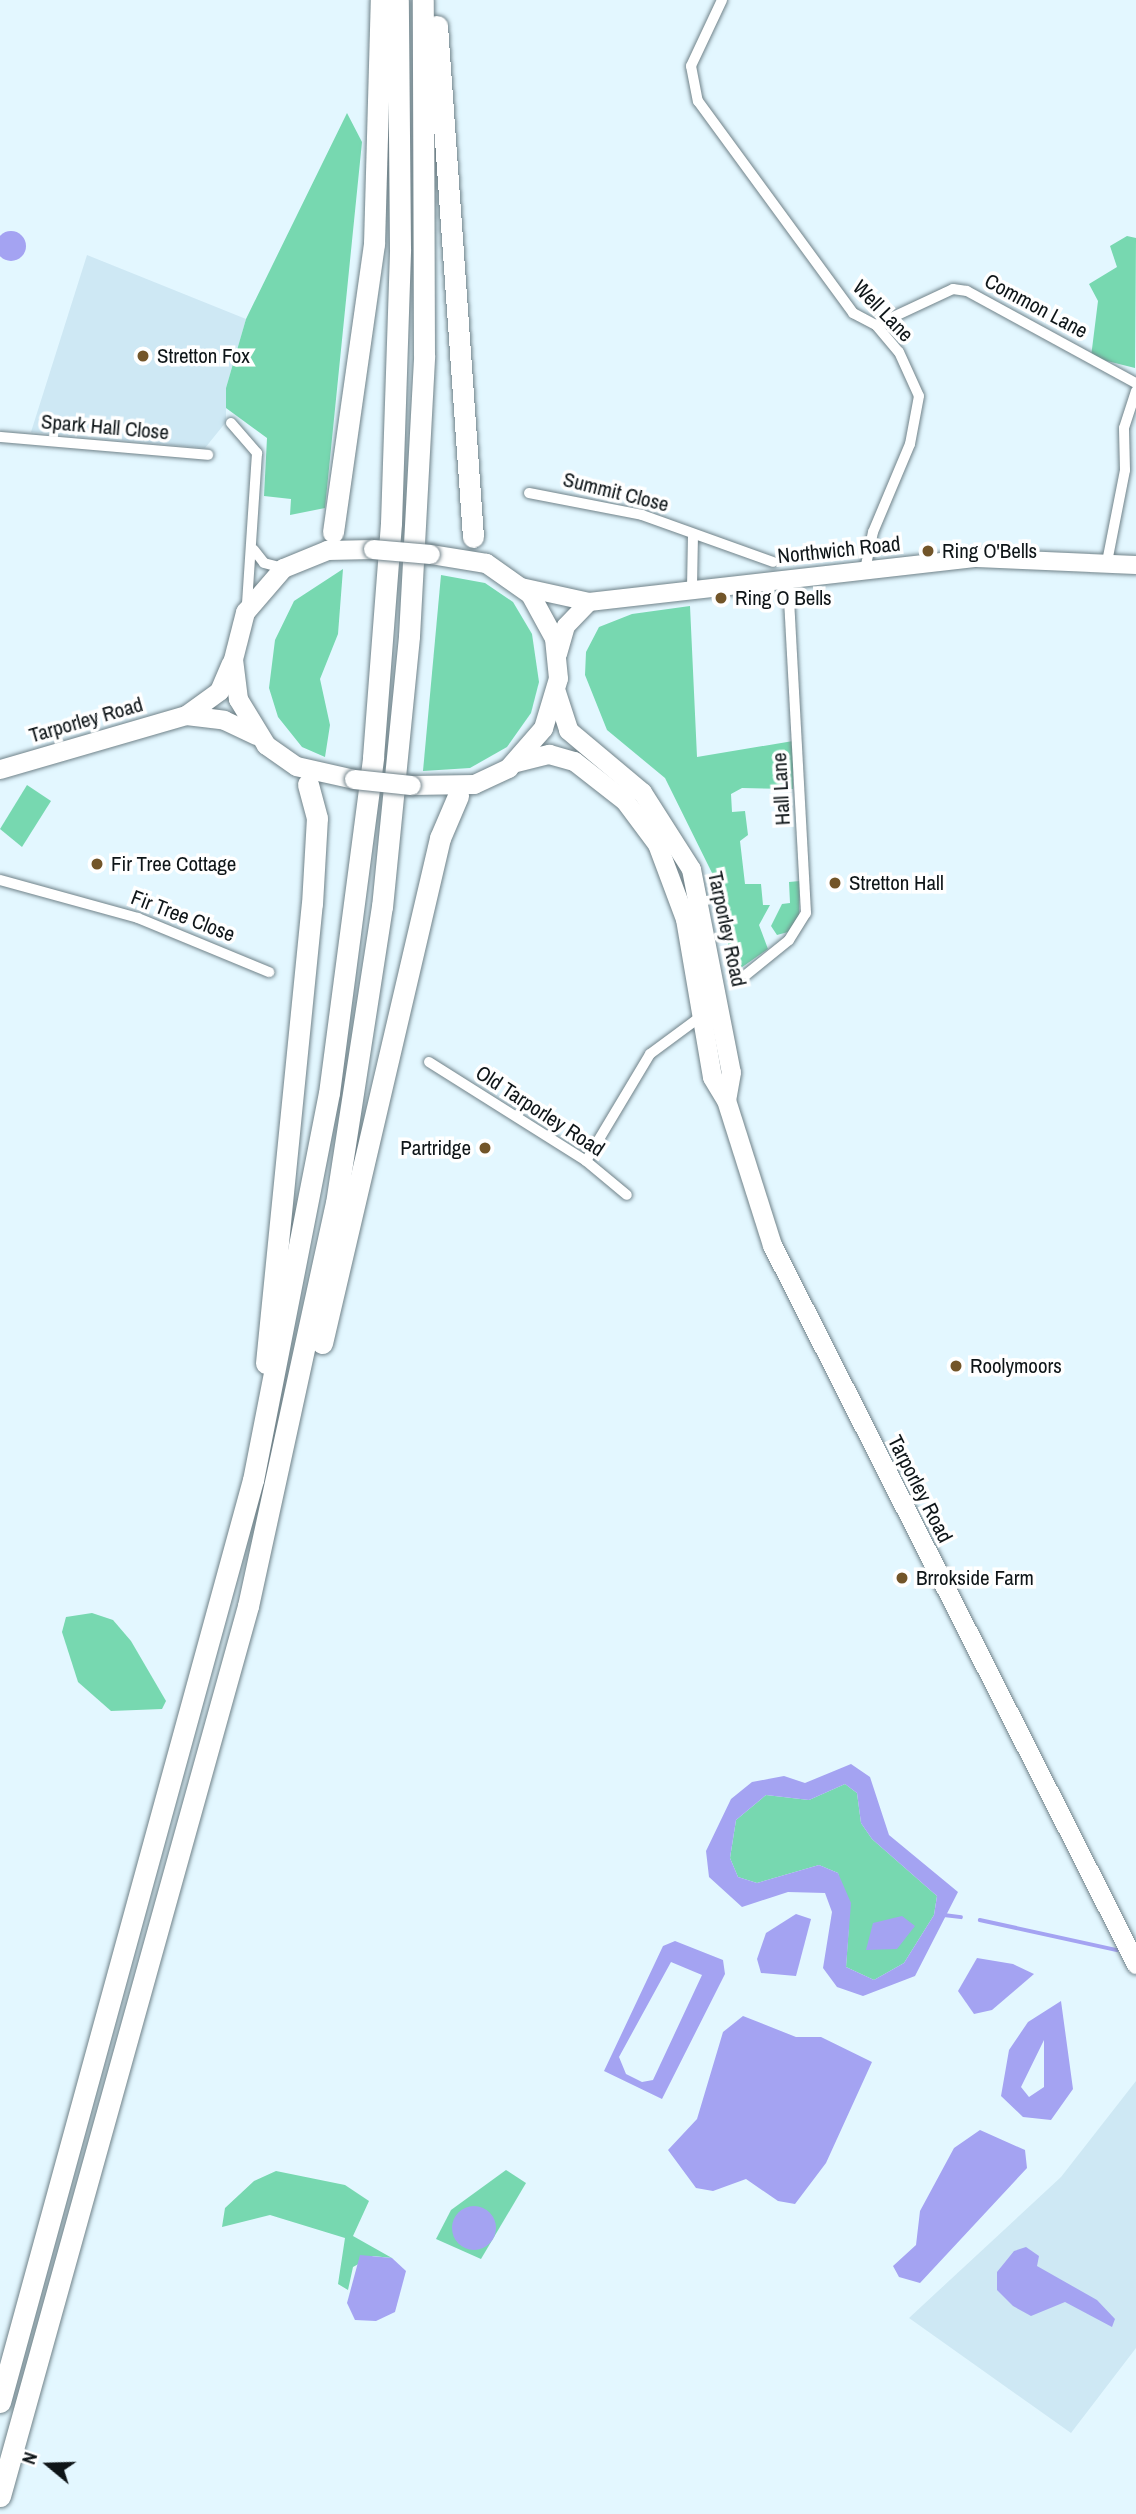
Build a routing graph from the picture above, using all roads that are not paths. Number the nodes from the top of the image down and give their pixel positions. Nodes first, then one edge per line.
1 (381, 0) edge
2 (397, 0) edge
3 (423, 0) edge
4 (435, 0) edge
5 (722, 0) edge
6 (876, 325) junction
7 (1136, 383) edge
8 (1136, 391) edge
9 (231, 423) dead end
10 (0, 437) edge
11 (208, 455) dead end
12 (529, 493) dead end
13 (333, 532) joint
14 (693, 534) junction
15 (474, 537) joint
16 (254, 550) junction
17 (309, 555) junction
18 (773, 562) dead end
19 (1107, 562) junction
20 (486, 563) junction
21 (1136, 565) edge
22 (284, 568) junction
23 (865, 570) junction
24 (788, 578) junction
25 (521, 587) junction
26 (692, 587) junction
27 (589, 602) junction
28 (245, 612) junction
29 (558, 653) junction
30 (233, 659) junction
31 (556, 692) junction
32 (186, 715) junction
33 (256, 735) junction
34 (516, 762) junction
35 (0, 769) edge
36 (302, 775) junction
37 (466, 790) junction
38 (0, 880) edge
39 (269, 972) dead end
40 (747, 974) dead end
41 (718, 998) junction
42 (701, 1017) junction
43 (429, 1062) dead end
44 (726, 1100) junction
45 (586, 1161) junction
46 (627, 1195) dead end
47 (253, 1480) junction
48 (279, 1486) junction
49 (1136, 1964) edge
50 (0, 2402) edge
51 (0, 2496) edge

1 - 13 highway
2 - 47 highway
3 - 48 highway
4 - 15 highway
5 - 6 street, Well Lane
6 - 7 street, Common Lane
6 - 23 street, Well Lane
8 - 19 street
9 - 16 street
10 - 11 street, Spark Hall Close
12 - 14 street, Summit Close
13 - 17 highway
14 - 18 street, Summit Close
14 - 26 street
15 - 20 highway
16 - 22 street
16 - 28 street
17 - 20 highway, bridge
17 - 22 highway
19 - 21 main road, Northwich Road
19 - 23 main road, Northwich Road
20 - 25 highway
22 - 28 highway
23 - 24 main road, Northwich Road
24 - 26 main road, Northwich Road
24 - 40 street, Hall Lane
25 - 27 main road, Northwich Road
25 - 29 highway
26 - 27 main road, Northwich Road
27 - 29 main road
28 - 30 highway
29 - 31 highway
30 - 32 highway, Tarporley Road
30 - 33 highway
31 - 34 highway
31 - 41 highway, Tarporley Road
32 - 33 highway, Tarporley Road
32 - 35 highway, Tarporley Road
33 - 36 highway
34 - 37 highway
34 - 42 highway, Tarporley Road
36 - 37 highway, bridge
36 - 47 highway
37 - 48 highway
38 - 39 street, Fir Tree Close
41 - 42 street
41 - 44 highway, Tarporley Road
42 - 44 highway, Tarporley Road
42 - 45 street
43 - 45 street, Old Tarporley Road
44 - 49 highway, Tarporley Road
45 - 46 street, Old Tarporley Road
47 - 50 highway
48 - 51 highway

